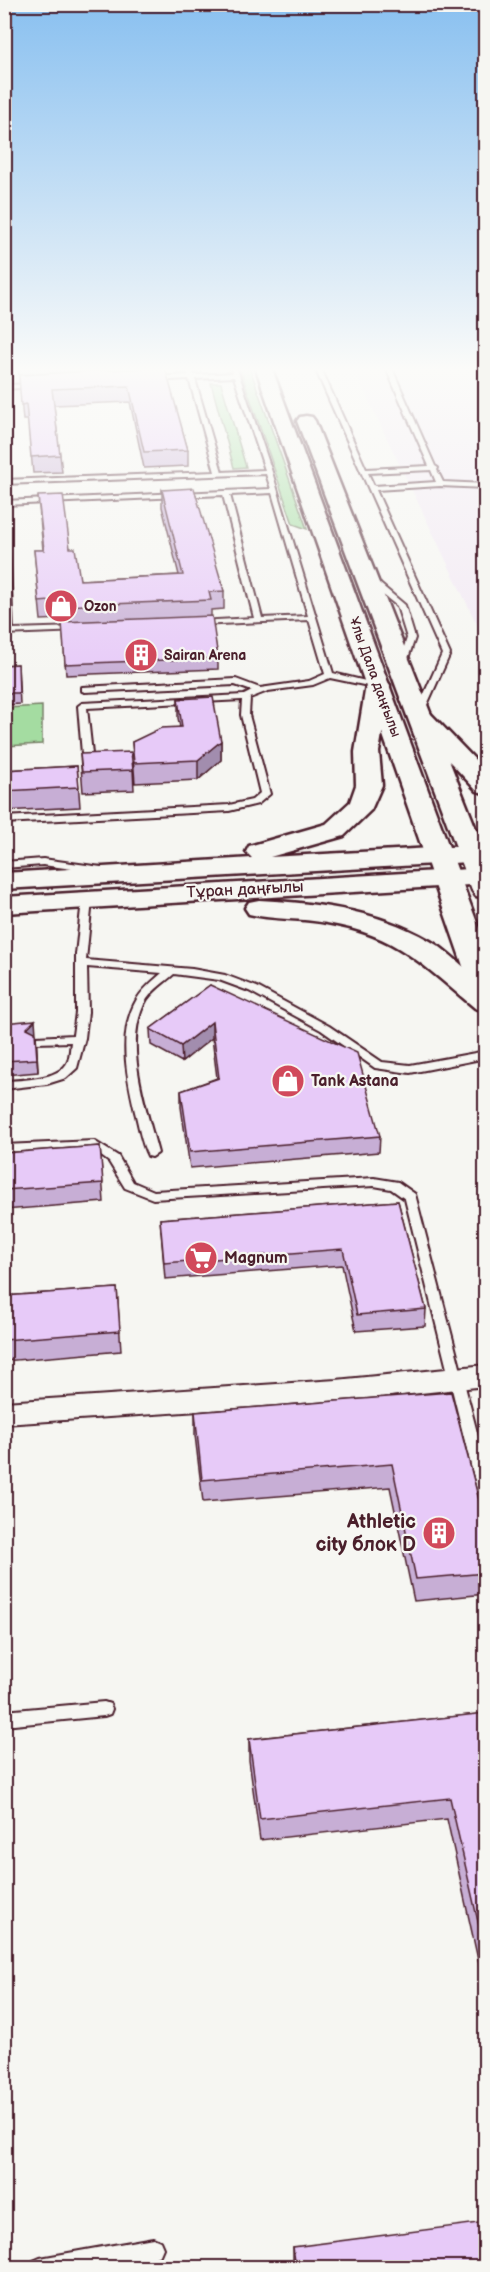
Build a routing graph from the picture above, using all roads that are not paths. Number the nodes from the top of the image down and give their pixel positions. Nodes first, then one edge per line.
1 (268, 472) joint
2 (301, 472) edge
3 (326, 472) edge
4 (364, 472) edge
5 (436, 472) edge
6 (219, 474) joint
7 (4, 482) edge
8 (440, 484) junction
9 (486, 486) edge
10 (372, 488) junction
11 (274, 491) junction
12 (226, 494) junction
13 (4, 503) edge
14 (4, 523) edge
15 (311, 618) junction
16 (259, 621) junction
17 (187, 624) edge
18 (92, 628) edge
19 (7, 632) edge
20 (329, 675) junction
21 (378, 685) junction
22 (85, 689) dead end
23 (257, 690) junction
24 (246, 697) junction
25 (419, 715) junction
26 (87, 754) edge
27 (486, 786) edge
28 (4, 820) edge
29 (4, 865) edge
30 (442, 867) junction
31 (192, 870) junction
32 (482, 870) edge
33 (126, 874) junction
34 (4, 881) edge
35 (174, 895) junction
36 (87, 900) junction
37 (4, 905) edge
38 (81, 963) junction
39 (172, 970) junction
40 (486, 989) edge
41 (486, 1002) edge
42 (79, 1038) junction
43 (36, 1040) edge
44 (486, 1054) edge
45 (4, 1084) edge
46 (4, 1149) edge
47 (152, 1153) dead end
48 (486, 1375) edge
49 (455, 1379) junction
50 (4, 1413) edge
51 (486, 1498) edge
52 (104, 1709) dead end
53 (4, 1719) edge
54 (153, 2248) dead end
55 (40, 2268) edge

1 - 6 lane
1 - 11 lane
2 - 21 main road, Ұлы Дала даңғылы
3 - 25 main road, Ұлы Дала даңғылы
4 - 10 lane
5 - 8 lane
6 - 7 lane
8 - 9 lane
8 - 10 lane
10 - 25 lane
11 - 12 lane
11 - 15 lane
12 - 13 lane
12 - 16 lane
14 - 19 lane
15 - 16 lane
15 - 20 lane
16 - 17 lane
18 - 19 lane
20 - 21 lane
20 - 23 lane
21 - 30 main road, Ұлы Дала даңғылы
21 - 31 main road
22 - 23 lane
23 - 24 lane
24 - 26 lane
24 - 28 lane
25 - 27 main road
25 - 32 main road, Ұлы Дала даңғылы
29 - 33 lane
30 - 31 main road, Тұран даңғылы
30 - 32 main road, Тұран даңғылы
30 - 35 main road, Тұран даңғылы
30 - 40 main road, Ұлы Дала даңғылы
31 - 33 main road, Тұран даңғылы
33 - 34 main road, Тұран даңғылы
35 - 36 main road, Тұран даңғылы
35 - 41 main road
36 - 37 main road, Тұран даңғылы
36 - 38 lane
38 - 39 lane
38 - 42 lane
39 - 44 lane
39 - 47 lane
42 - 43 lane
42 - 45 lane
46 - 49 lane
48 - 49 street
49 - 50 street
49 - 51 lane
52 - 53 lane
54 - 55 lane

